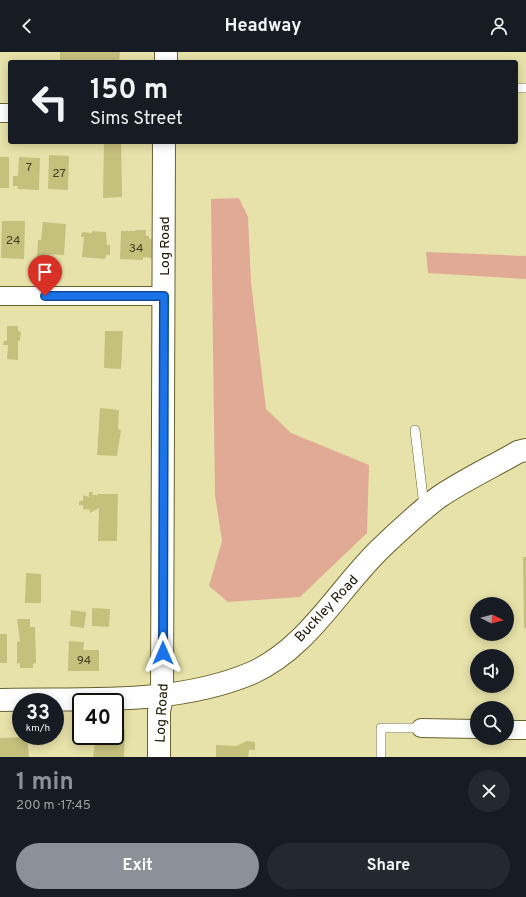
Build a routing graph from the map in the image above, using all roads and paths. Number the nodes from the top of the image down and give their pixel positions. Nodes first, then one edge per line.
1 (164, 144) edge
2 (0, 296) edge
3 (164, 296) junction
4 (415, 430) dead end
5 (526, 450) edge
6 (425, 510) junction
7 (162, 697) junction
8 (0, 700) edge
9 (421, 728) joint
10 (470, 729) edge
11 (514, 730) edge
12 (526, 730) edge
13 (158, 757) edge
14 (381, 757) edge

1 - 3 street, Log Road
2 - 3 street
3 - 7 street, Log Road
4 - 6 lane
5 - 6 street, Buckley Road
6 - 7 street, Buckley Road
7 - 8 street, Buckley Road
7 - 13 street, Log Road
9 - 10 street
9 - 14 lane
11 - 12 street

